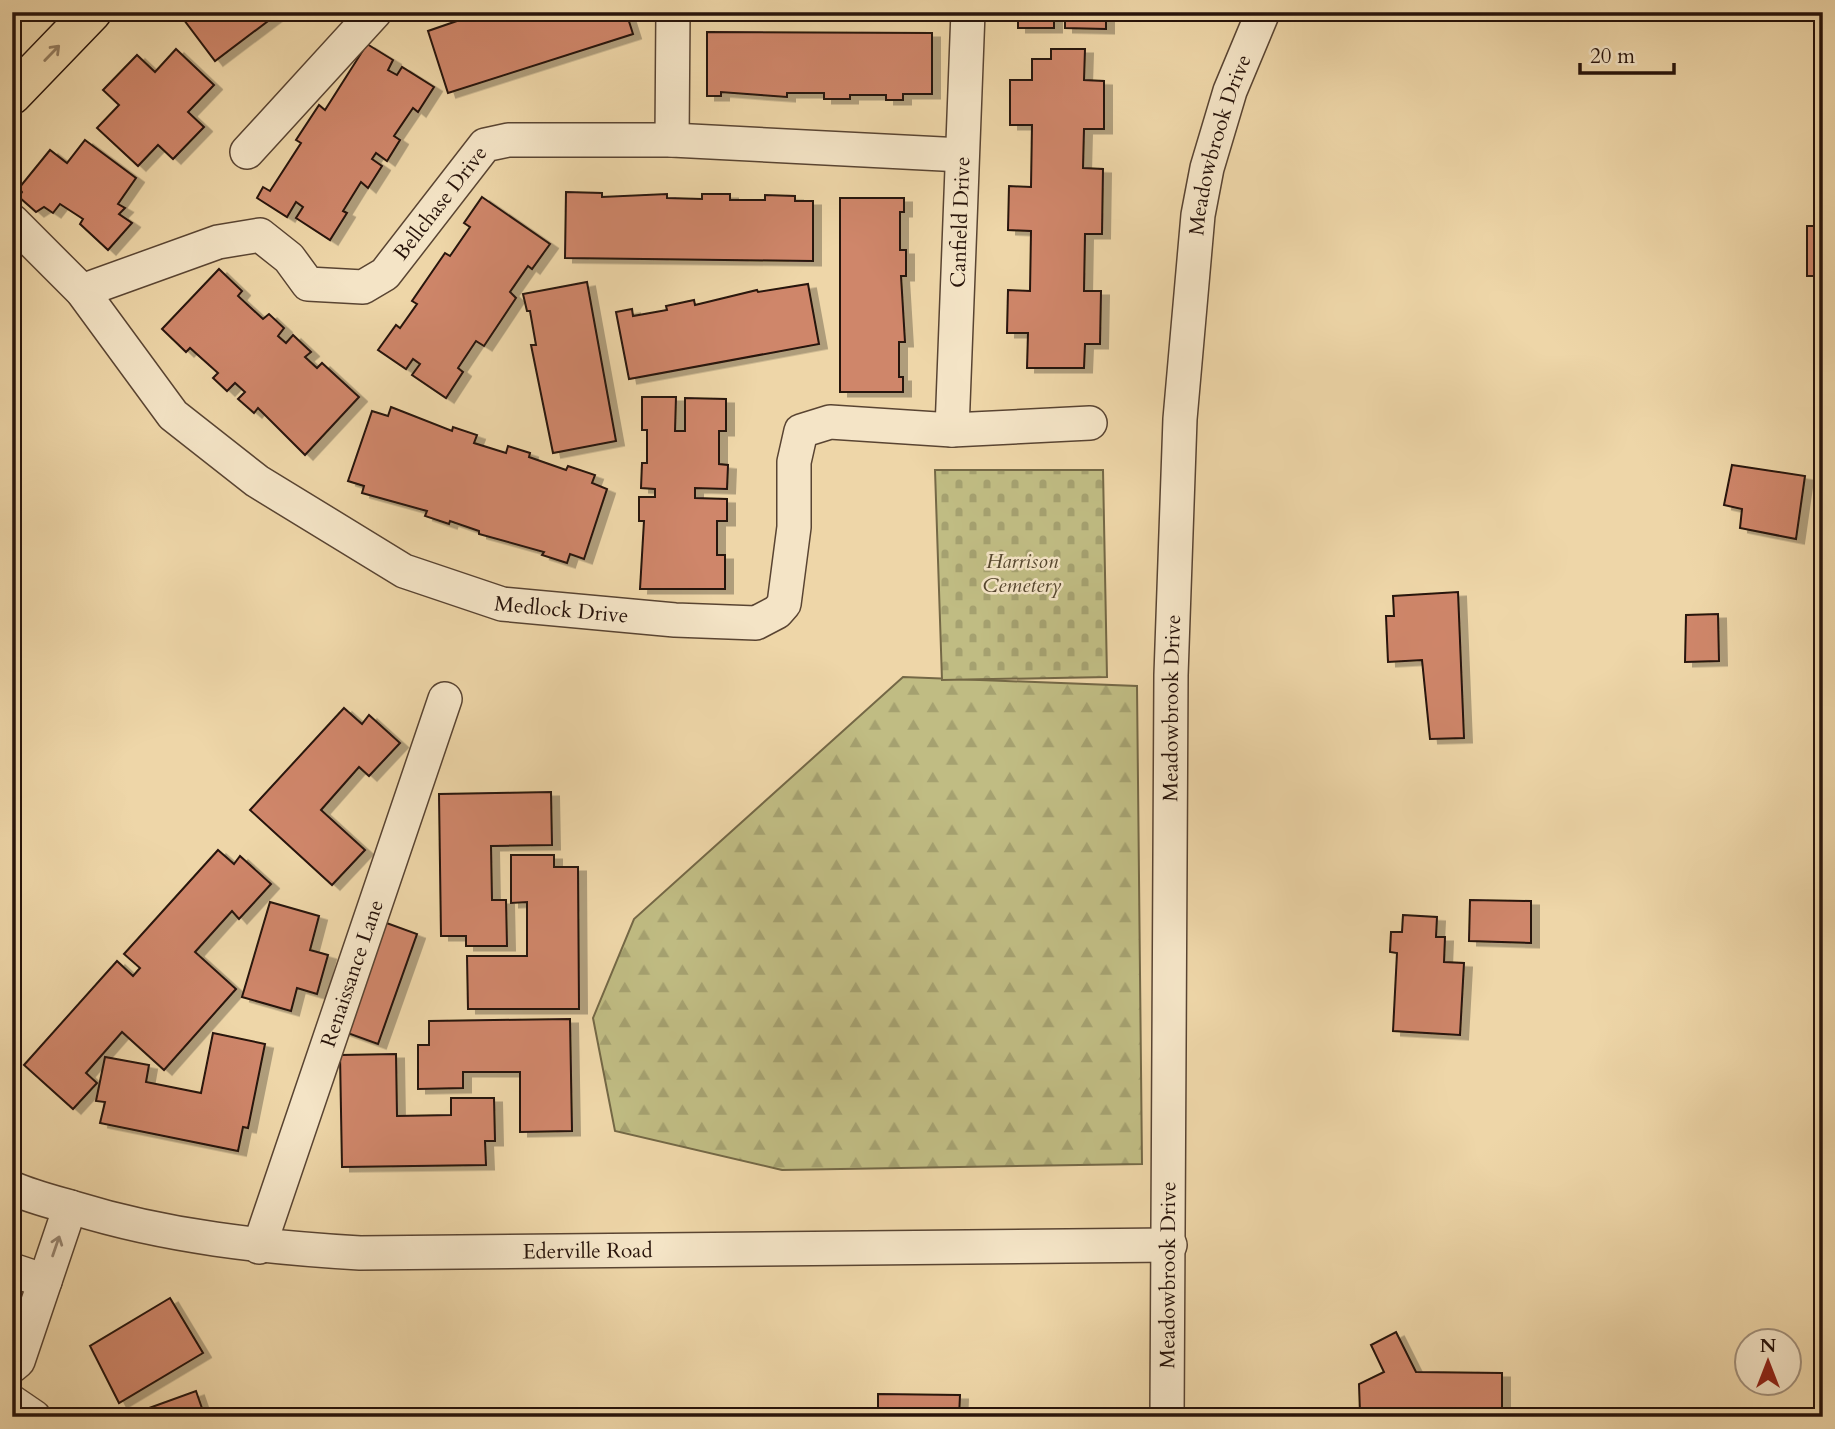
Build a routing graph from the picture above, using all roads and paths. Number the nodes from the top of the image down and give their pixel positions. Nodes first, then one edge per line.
1 (92, 12) edge
2 (375, 12) edge
3 (673, 12) edge
4 (968, 12) edge
5 (1263, 12) edge
6 (12, 95) edge
7 (672, 140) junction
8 (247, 152) dead end
9 (962, 155) junction
10 (12, 221) edge
11 (82, 291) junction
12 (1090, 423) dead end
13 (951, 430) junction
14 (445, 699) dead end
15 (15, 1198) edge
16 (70, 1207) junction
17 (1170, 1245) junction
18 (259, 1247) junction
19 (12, 1270) edge
20 (45, 1281) junction
21 (12, 1366) edge
22 (12, 1402) edge
23 (34, 1417) edge
24 (1167, 1417) edge

6 -> 1 main road
2 - 8 street
3 - 7 street
4 - 9 street, Canfield Drive
5 - 17 street, Meadowbrook Drive
7 - 9 street, Bellchase Drive
7 - 11 street, Bellchase Drive
9 - 13 street, Canfield Drive
10 - 11 street, Medlock Drive
11 - 13 street, Medlock Drive
12 - 13 street, Medlock Drive
14 - 18 street, Renaissance Lane
15 - 16 street, Ederville Road
16 - 18 street, Ederville Road
20 -> 16 street
17 - 18 street, Ederville Road
17 - 24 street, Meadowbrook Drive
19 - 20 street
20 - 21 street
22 - 23 street

